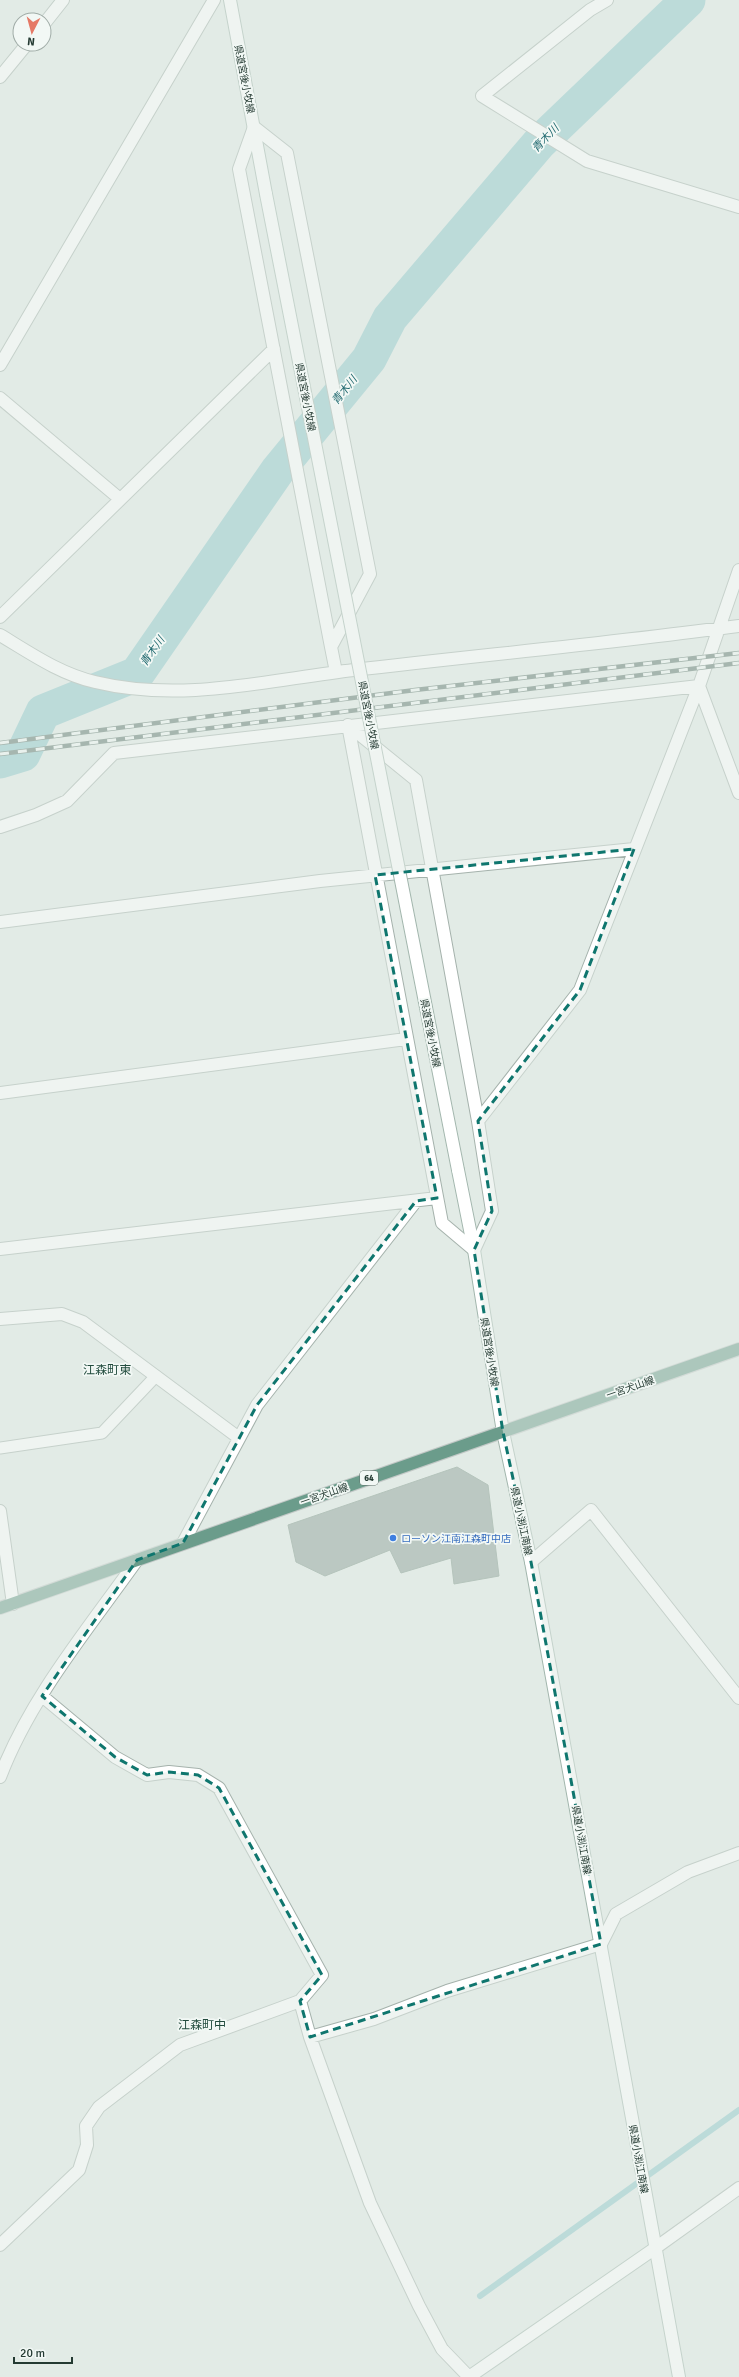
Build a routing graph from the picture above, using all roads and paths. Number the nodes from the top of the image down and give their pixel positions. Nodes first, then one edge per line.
1 (63, 0) edge
2 (214, 0) edge
3 (230, 0) edge
4 (608, 0) edge
5 (52, 14) edge
6 (20, 52) edge
7 (0, 77) edge
8 (254, 128) junction
9 (739, 207) edge
10 (274, 349) junction
11 (0, 365) edge
12 (0, 398) edge
13 (120, 499) junction
14 (739, 570) edge
15 (0, 616) edge
16 (739, 626) edge
17 (718, 628) junction
18 (0, 635) edge
19 (331, 647) junction
20 (336, 672) junction
21 (699, 686) junction
22 (348, 725) junction
23 (739, 793) edge
24 (0, 827) edge
25 (634, 849) junction
26 (431, 870) junction
27 (375, 875) junction
28 (0, 922) edge
29 (406, 1039) junction
30 (0, 1094) edge
31 (478, 1121) junction
32 (437, 1198) junction
33 (416, 1201) junction
34 (0, 1249) edge
35 (474, 1250) junction
36 (0, 1319) edge
37 (739, 1348) edge
38 (156, 1376) junction
39 (503, 1432) junction
40 (239, 1438) junction
41 (0, 1448) edge
42 (0, 1511) edge
43 (183, 1543) junction
44 (137, 1560) junction
45 (531, 1562) junction
46 (14, 1604) junction
47 (0, 1608) edge
48 (42, 1696) junction
49 (739, 1698) edge
50 (0, 1777) edge
51 (739, 1853) edge
52 (601, 1944) junction
53 (300, 2001) junction
54 (310, 2038) junction
55 (738, 2191) edge
56 (0, 2245) edge
57 (654, 2249) junction
58 (469, 2377) edge
59 (679, 2377) edge

1 - 5 street
2 - 11 street
3 - 8 street, 県道宮後小牧線
4 - 9 street
6 - 7 street
8 - 10 street
8 - 19 street
8 - 35 street, 県道宮後小牧線, bridge
10 - 13 street
10 - 19 street
12 - 13 street
13 - 15 street
14 - 17 street
16 - 17 street
17 - 20 street
17 - 21 street
18 - 20 street
19 - 20 street
21 - 22 street
21 - 23 street
21 - 25 street
22 - 24 street
22 - 26 street
22 - 27 street
25 - 26 street
25 - 31 street
26 - 27 street
26 - 31 street
27 - 28 street
27 - 29 street
29 - 30 street
29 - 32 street
31 - 35 street
32 - 33 street
32 - 35 street
33 - 34 street
33 - 40 street
35 - 39 street, 県道宮後小牧線
36 - 38 street
37 - 39 main road, 一宮犬山線 / 64
38 - 40 street
38 - 41 lane
39 - 43 main road, 一宮犬山線 / 64
39 - 45 street, 県道小渕江南線
40 - 43 street
42 - 46 street
43 - 44 main road, 一宮犬山線 / 64
44 - 46 main road, 一宮犬山線 / 64
44 - 48 street
45 - 49 street
45 - 52 street, 県道小渕江南線
46 - 47 main road, 一宮犬山線 / 64
48 - 50 street
48 - 53 street
51 - 52 street
52 - 54 street
52 - 57 street, 県道小渕江南線
53 - 54 street
53 - 56 street
54 - 58 street
55 - 57 street
57 - 58 street
57 - 59 street, 県道小渕江南線

